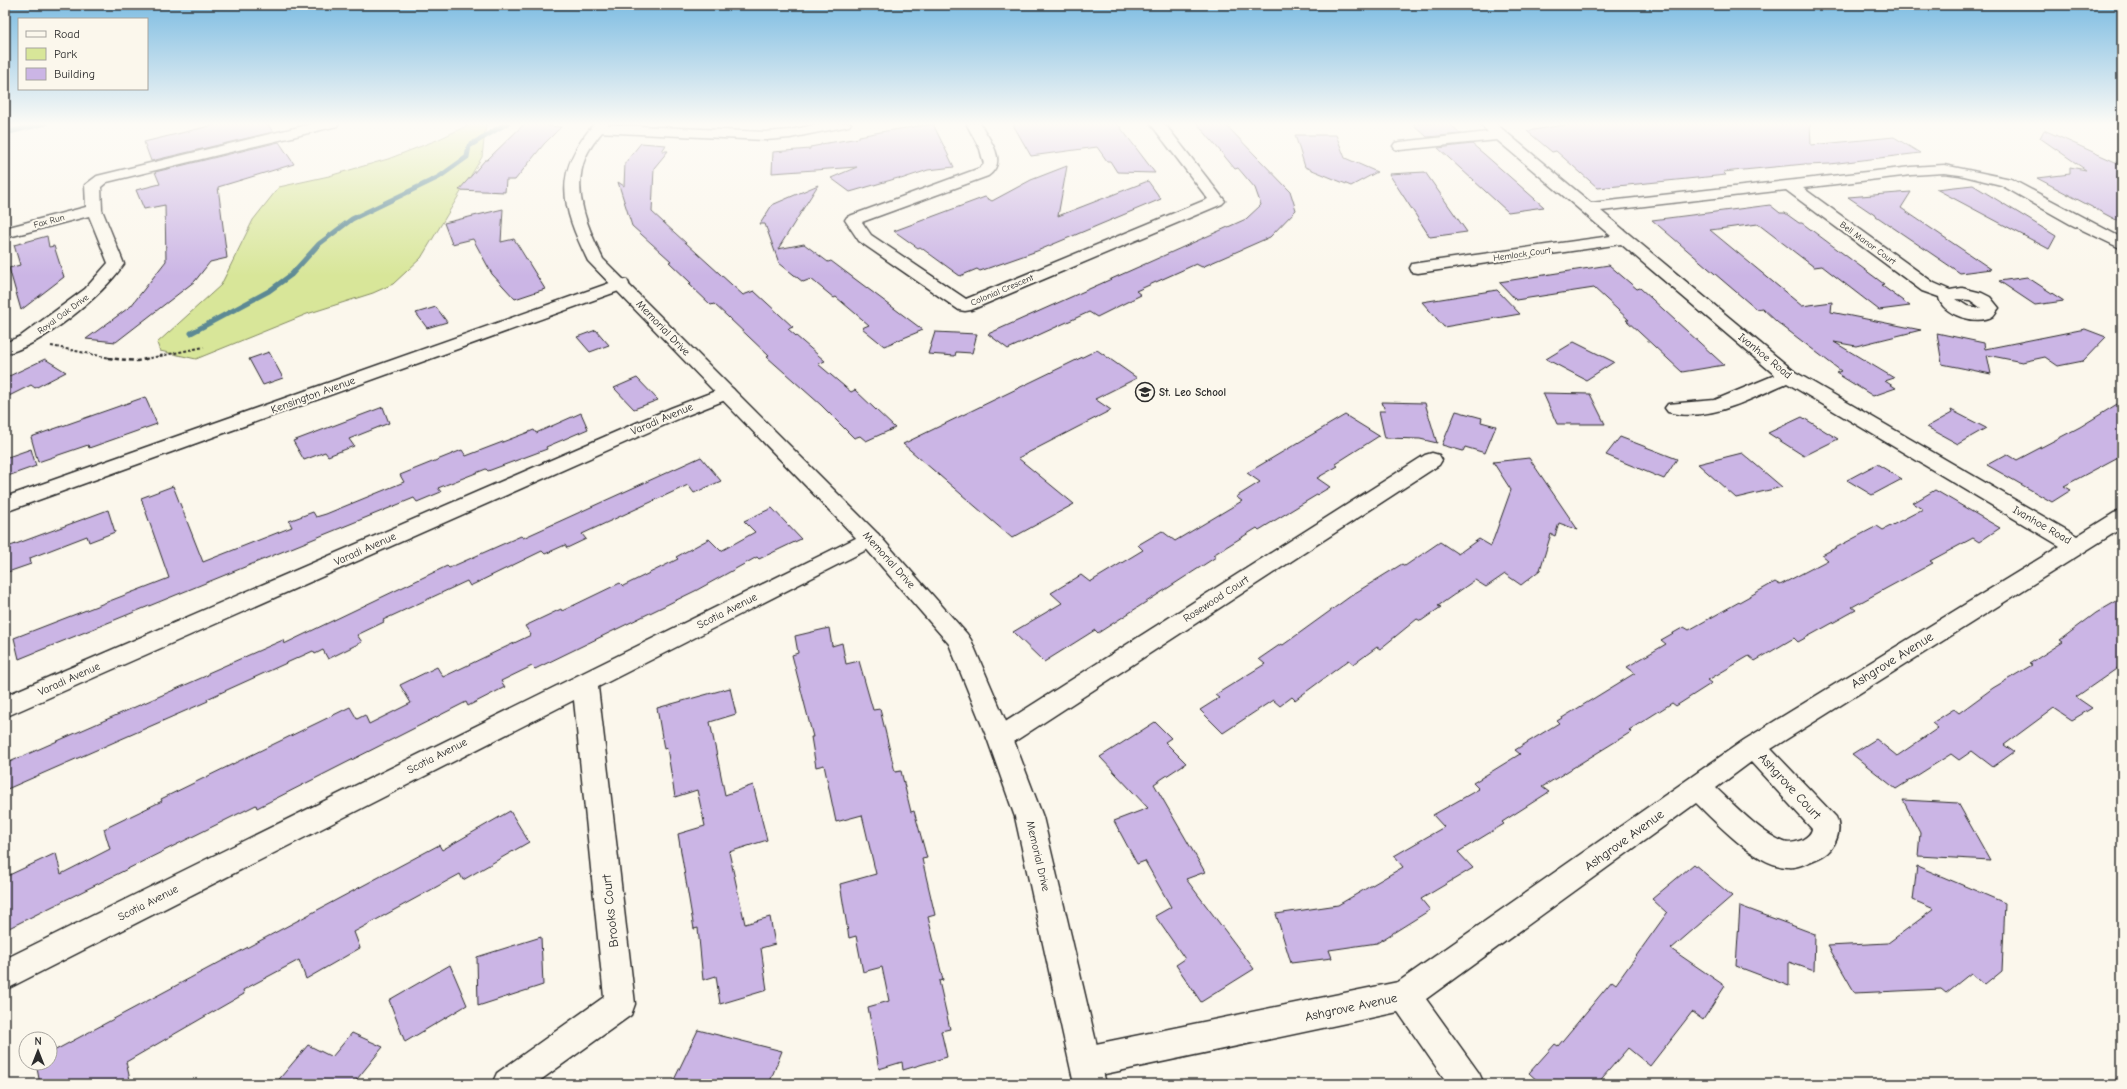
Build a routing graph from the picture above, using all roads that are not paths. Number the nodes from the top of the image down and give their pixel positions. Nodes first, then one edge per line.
1 (123, 174) edge
2 (573, 174) edge
3 (981, 174) edge
4 (1196, 174) edge
5 (1548, 174) edge
6 (1894, 174) edge
7 (1975, 174) edge
8 (1790, 186) junction
9 (1590, 208) junction
10 (94, 210) junction
11 (5, 233) edge
12 (1626, 239) junction
13 (2122, 244) edge
14 (1418, 268) dead end
15 (621, 284) junction
16 (1948, 295) dead end
17 (5, 349) edge
18 (1788, 376) junction
19 (726, 393) junction
20 (1675, 408) dead end
21 (1432, 460) dead end
22 (5, 505) edge
23 (2122, 518) edge
24 (870, 539) junction
25 (2076, 545) junction
26 (585, 682) junction
27 (5, 707) edge
28 (1000, 738) junction
29 (1753, 747) junction
30 (1698, 787) junction
31 (5, 975) edge
32 (1405, 996) junction
33 (1088, 1073) edge
34 (508, 1084) edge
35 (1468, 1084) edge

1 - 10 street, Royal Oak Drive
2 - 15 street, Memorial Drive
3 - 4 street, Colonial Crescent
5 - 9 street, Ivanhoe Road
6 - 8 street
7 - 13 street
8 - 9 street
8 - 16 street, Bell Manor Court
9 - 12 street, Ivanhoe Road
10 - 11 street, Fox Run
10 - 17 street, Royal Oak Drive
12 - 14 street, Hemlock Court
12 - 18 street, Ivanhoe Road
15 - 19 street, Memorial Drive
15 - 22 street, Kensington Avenue
18 - 20 street
18 - 25 street, Ivanhoe Road
19 - 24 street, Memorial Drive
19 - 27 street, Varadi Avenue
21 - 28 street, Rosewood Court
23 - 25 street, Ashgrove Avenue
24 - 26 street, Scotia Avenue
24 - 28 street, Memorial Drive
25 - 29 street, Ashgrove Avenue
26 - 31 street, Scotia Avenue
26 - 34 street, Brooks Court
28 - 33 street, Memorial Drive
29 - 30 street, Ashgrove Avenue
29 - 30 street, Ashgrove Court
30 - 32 street, Ashgrove Avenue
32 - 33 street, Ashgrove Avenue
32 - 35 street

